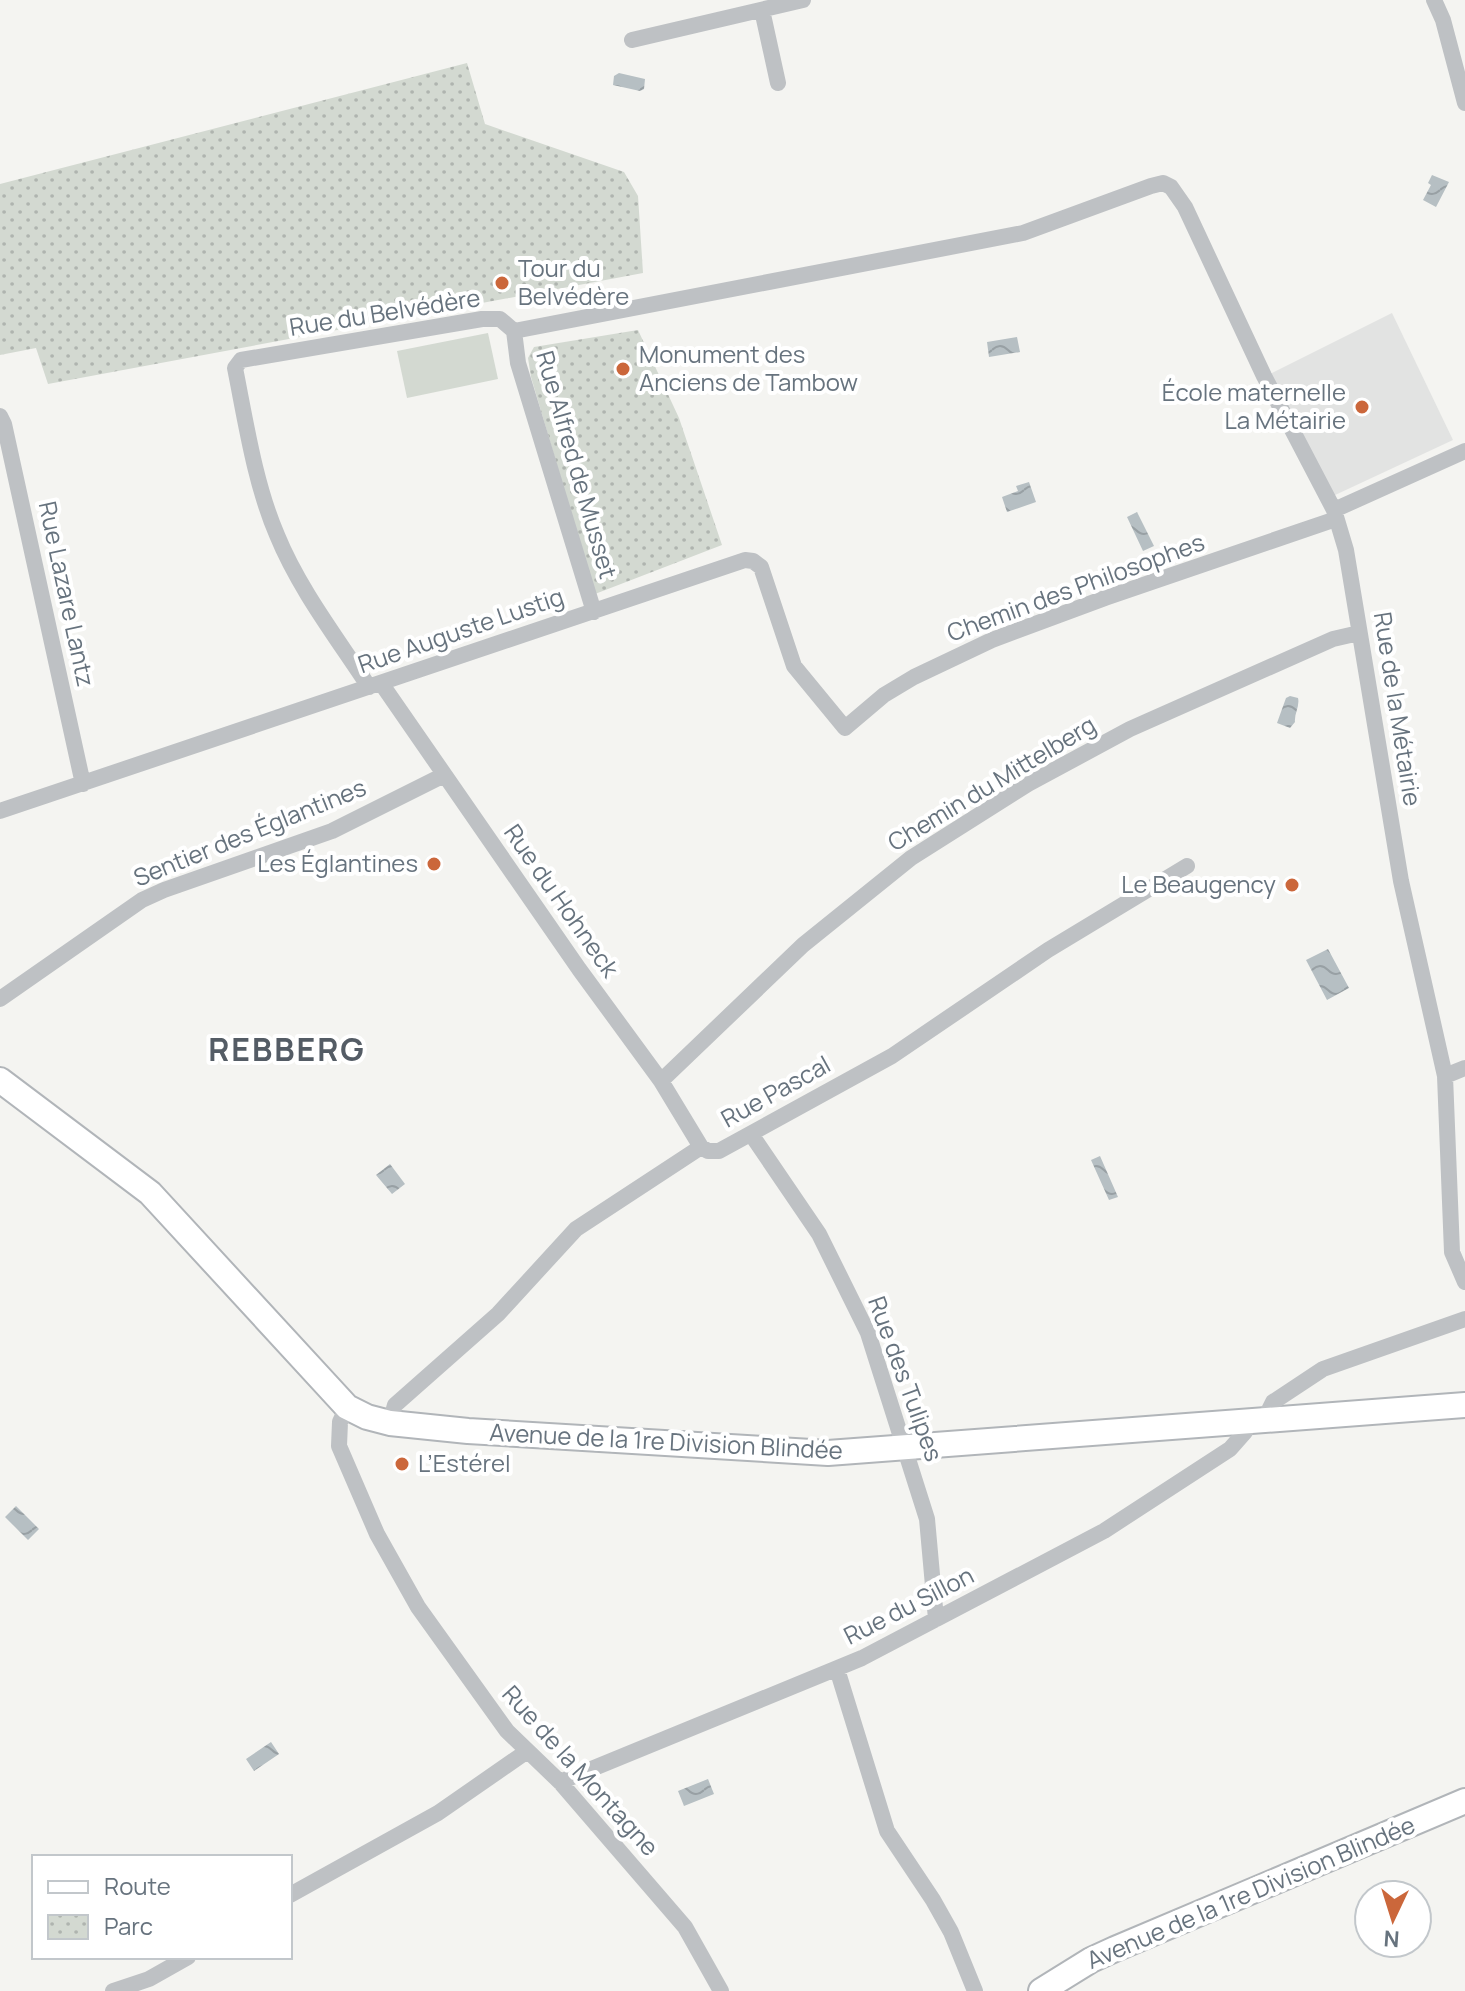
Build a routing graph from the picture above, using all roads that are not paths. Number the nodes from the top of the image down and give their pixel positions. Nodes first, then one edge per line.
1 (803, 0) edge
2 (1434, 0) edge
3 (762, 10) junction
4 (632, 40) dead end
5 (778, 83) dead end
6 (1465, 103) edge
7 (1163, 183) joint
8 (514, 331) junction
9 (0, 416) edge
10 (1465, 451) edge
11 (1335, 514) junction
12 (594, 612) junction
13 (1359, 633) junction
14 (375, 685) junction
15 (845, 728) joint
16 (444, 775) junction
17 (83, 784) junction
18 (0, 811) edge
19 (1187, 866) dead end
20 (0, 999) edge
21 (1465, 1068) edge
22 (1445, 1076) junction
23 (0, 1080) edge
24 (661, 1081) junction
25 (751, 1134) junction
26 (701, 1147) junction
27 (1460, 1261) edge
28 (1465, 1282) edge
29 (1465, 1319) edge
30 (1465, 1405) edge
31 (347, 1407) junction
32 (1254, 1420) junction
33 (390, 1423) junction
34 (904, 1448) junction
35 (936, 1619) junction
36 (837, 1669) junction
37 (526, 1752) junction
38 (560, 1782) junction
39 (1465, 1801) edge
40 (292, 1894) edge
41 (184, 1959) edge
42 (113, 1991) edge
43 (721, 1991) edge
44 (975, 1991) edge
45 (1041, 1991) edge

1 - 3 street
2 - 6 street
3 - 4 street
3 - 5 street
7 - 8 street, Rue du Belvédère
7 - 11 street, Rue de la Métairie
8 - 12 street, Rue Alfred de Musset
8 - 14 street, Rue du Belvédère
9 - 17 street, Rue Lazare Lantz
10 - 11 street, Chemin des Philosophes
11 - 13 street, Rue de la Métairie
11 - 15 street, Chemin des Philosophes
12 - 14 street, Rue Auguste Lustig
12 - 15 street, Rue Auguste Lustig
13 - 22 street, Rue de la Métairie
13 - 24 street, Chemin du Mittelberg
14 - 16 street, Rue du Hohneck
14 - 17 street, Rue Auguste Lustig
16 - 20 street, Sentier des Églantines
16 - 24 street, Rue du Hohneck
17 - 18 street, Rue Auguste Lustig
19 - 25 street, Rue Pascal
21 - 22 street
22 - 27 street, Rue de la Métairie
23 - 31 main road, Avenue de la 1re Division Blindée
24 - 26 street, Rue du Hohneck
25 - 26 street, Rue Pascal
25 - 34 street, Rue des Tulipes
26 - 33 street, Rue Pascal
27 - 28 street, Rue de la Métairie
29 - 32 street, Rue du Sillon
30 - 32 main road, Avenue de la 1re Division Blindée
31 - 33 main road, Avenue de la 1re Division Blindée
31 - 37 street, Rue de la Montagne
32 - 34 main road, Avenue de la 1re Division Blindée
32 - 35 street, Rue du Sillon
33 - 34 main road, Avenue de la 1re Division Blindée
34 - 35 street, Rue des Tulipes
35 - 36 street, Rue du Sillon
36 - 38 street, Rue du Sillon
36 - 44 street
37 - 38 street, Rue de la Montagne
37 - 40 street
38 - 43 street, Rue de la Montagne
39 - 45 main road, Avenue de la 1re Division Blindée
41 - 42 street

